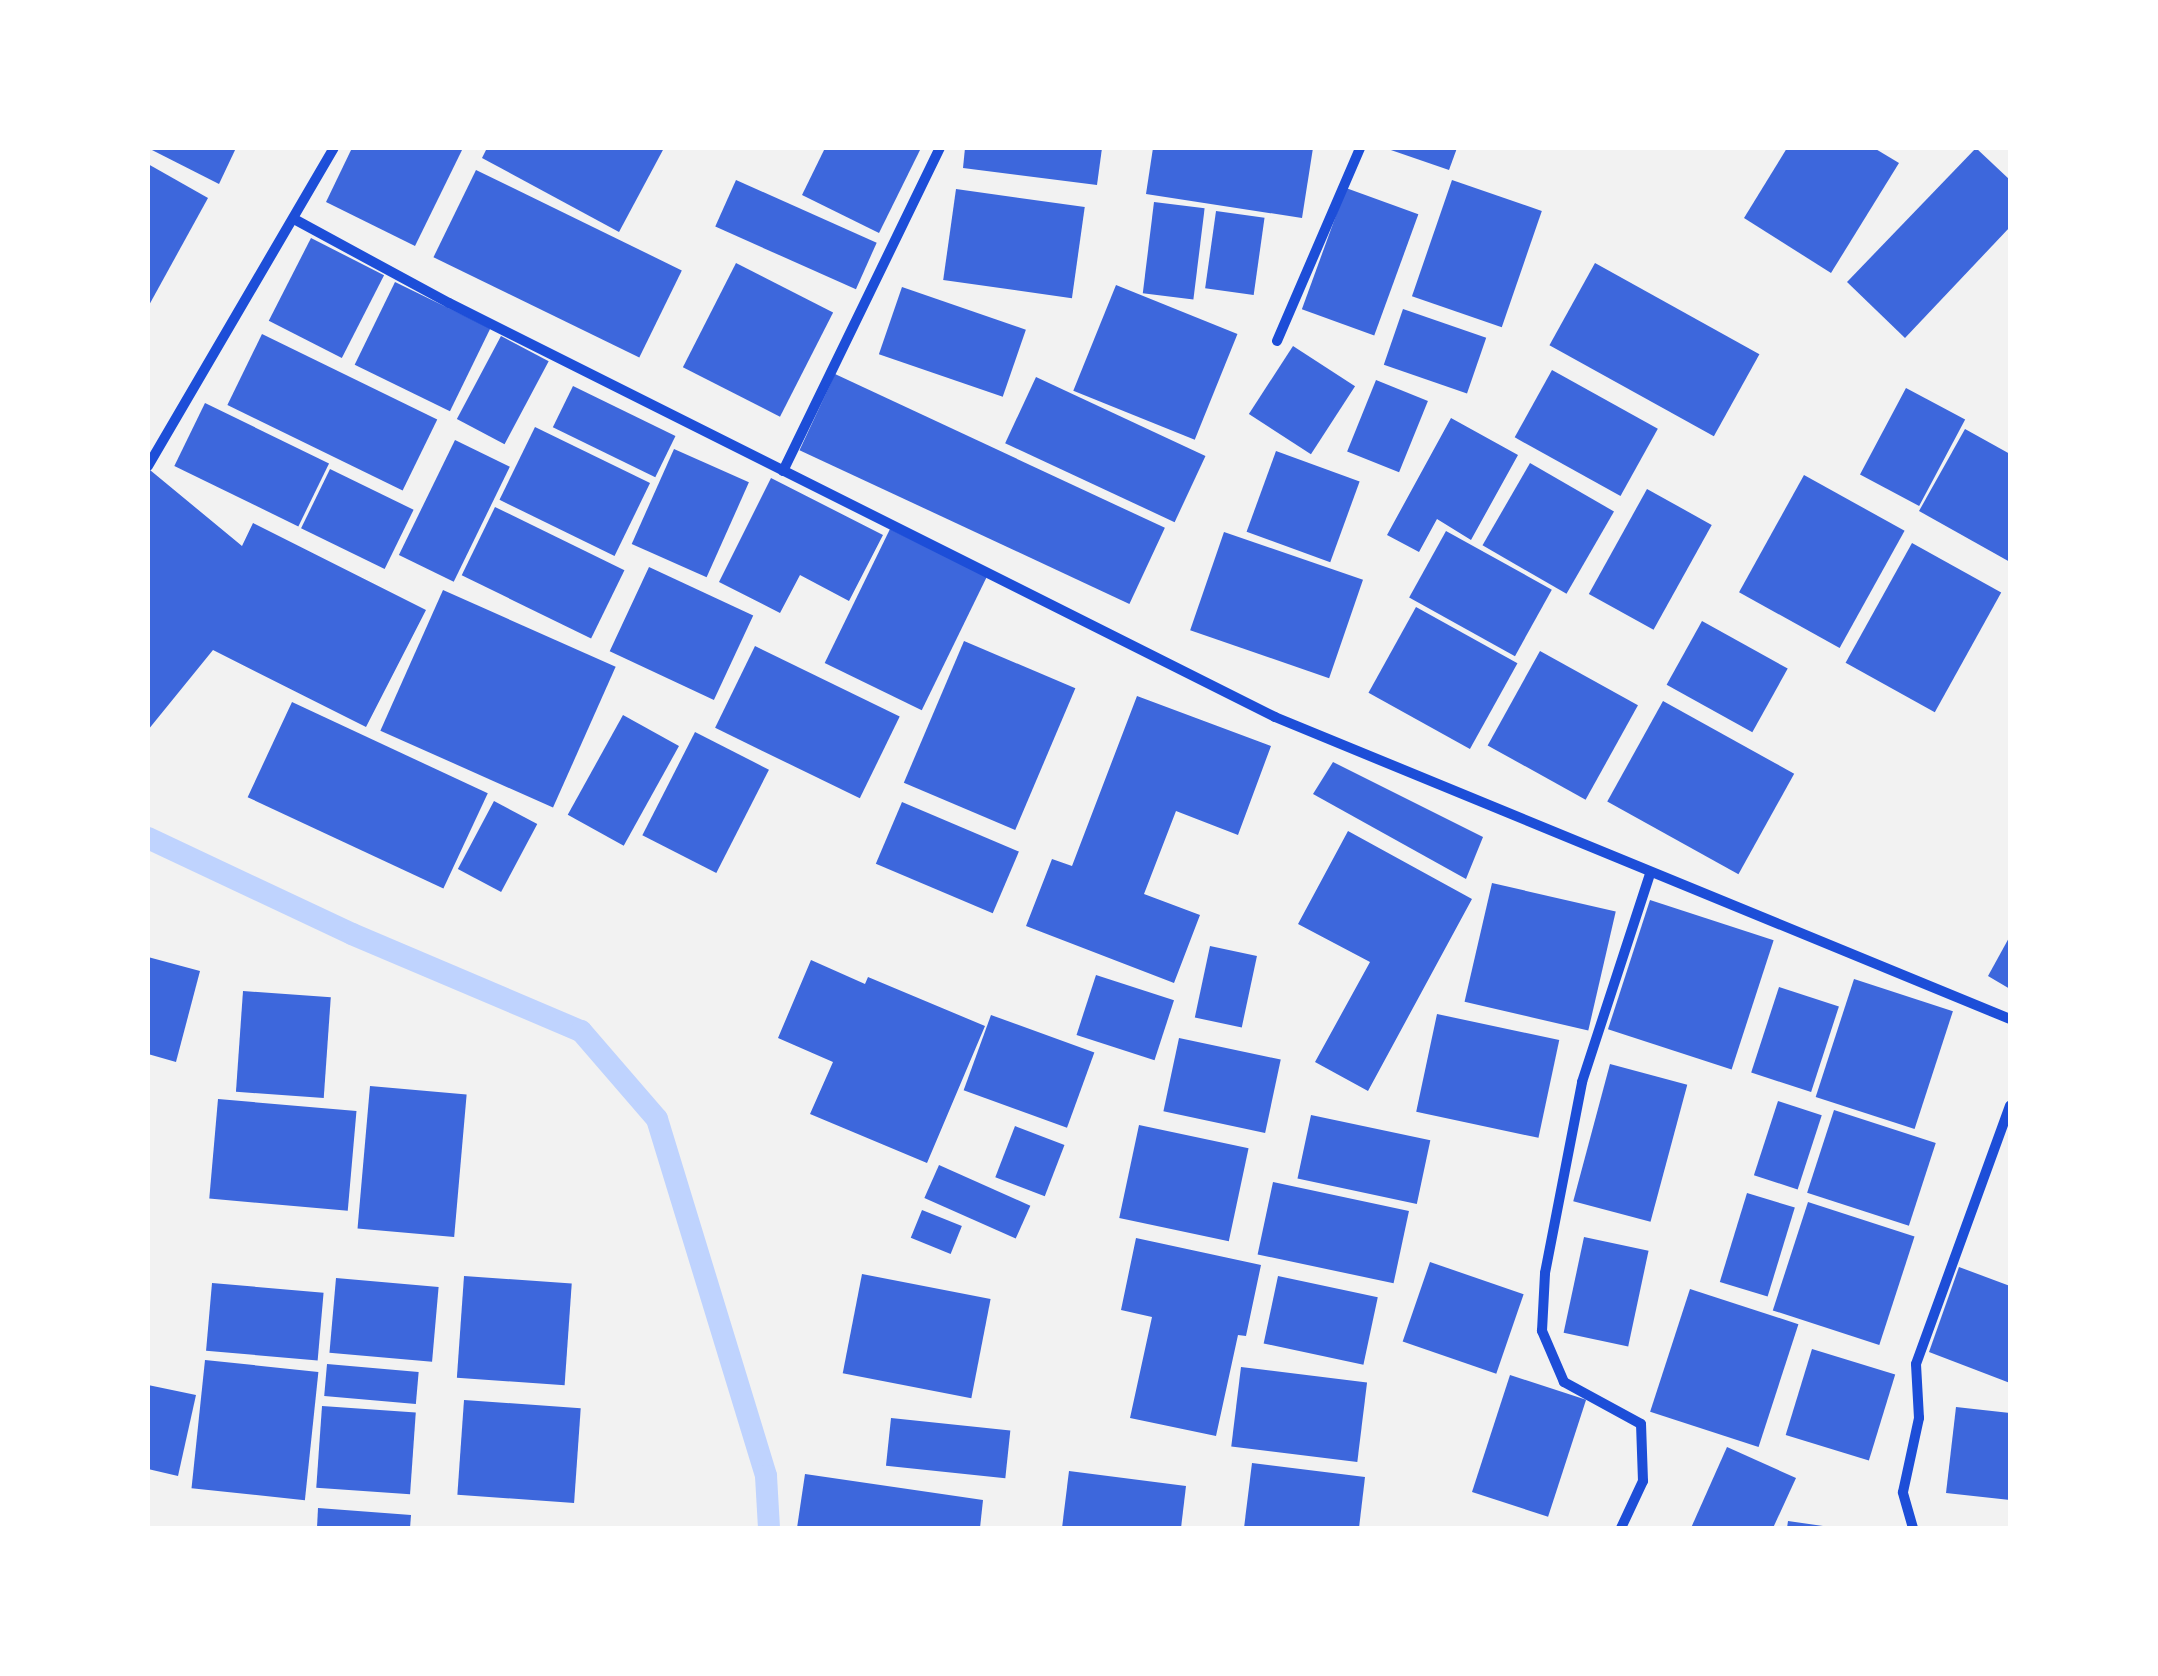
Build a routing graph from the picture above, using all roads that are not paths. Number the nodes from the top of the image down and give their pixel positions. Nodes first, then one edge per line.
1 (334, 148) edge
2 (940, 148) edge
3 (1360, 148) edge
4 (294, 219) junction
5 (1277, 341) dead end
6 (148, 466) edge
7 (783, 471) junction
8 (1650, 874) junction
9 (2010, 1019) edge
10 (2010, 1106) edge
11 (1622, 1528) edge
12 (1913, 1528) edge

1 - 4 street
2 - 7 street
3 - 5 street
4 - 6 street
4 - 7 street
7 - 8 street
8 - 9 street
8 - 11 street
10 - 12 street

